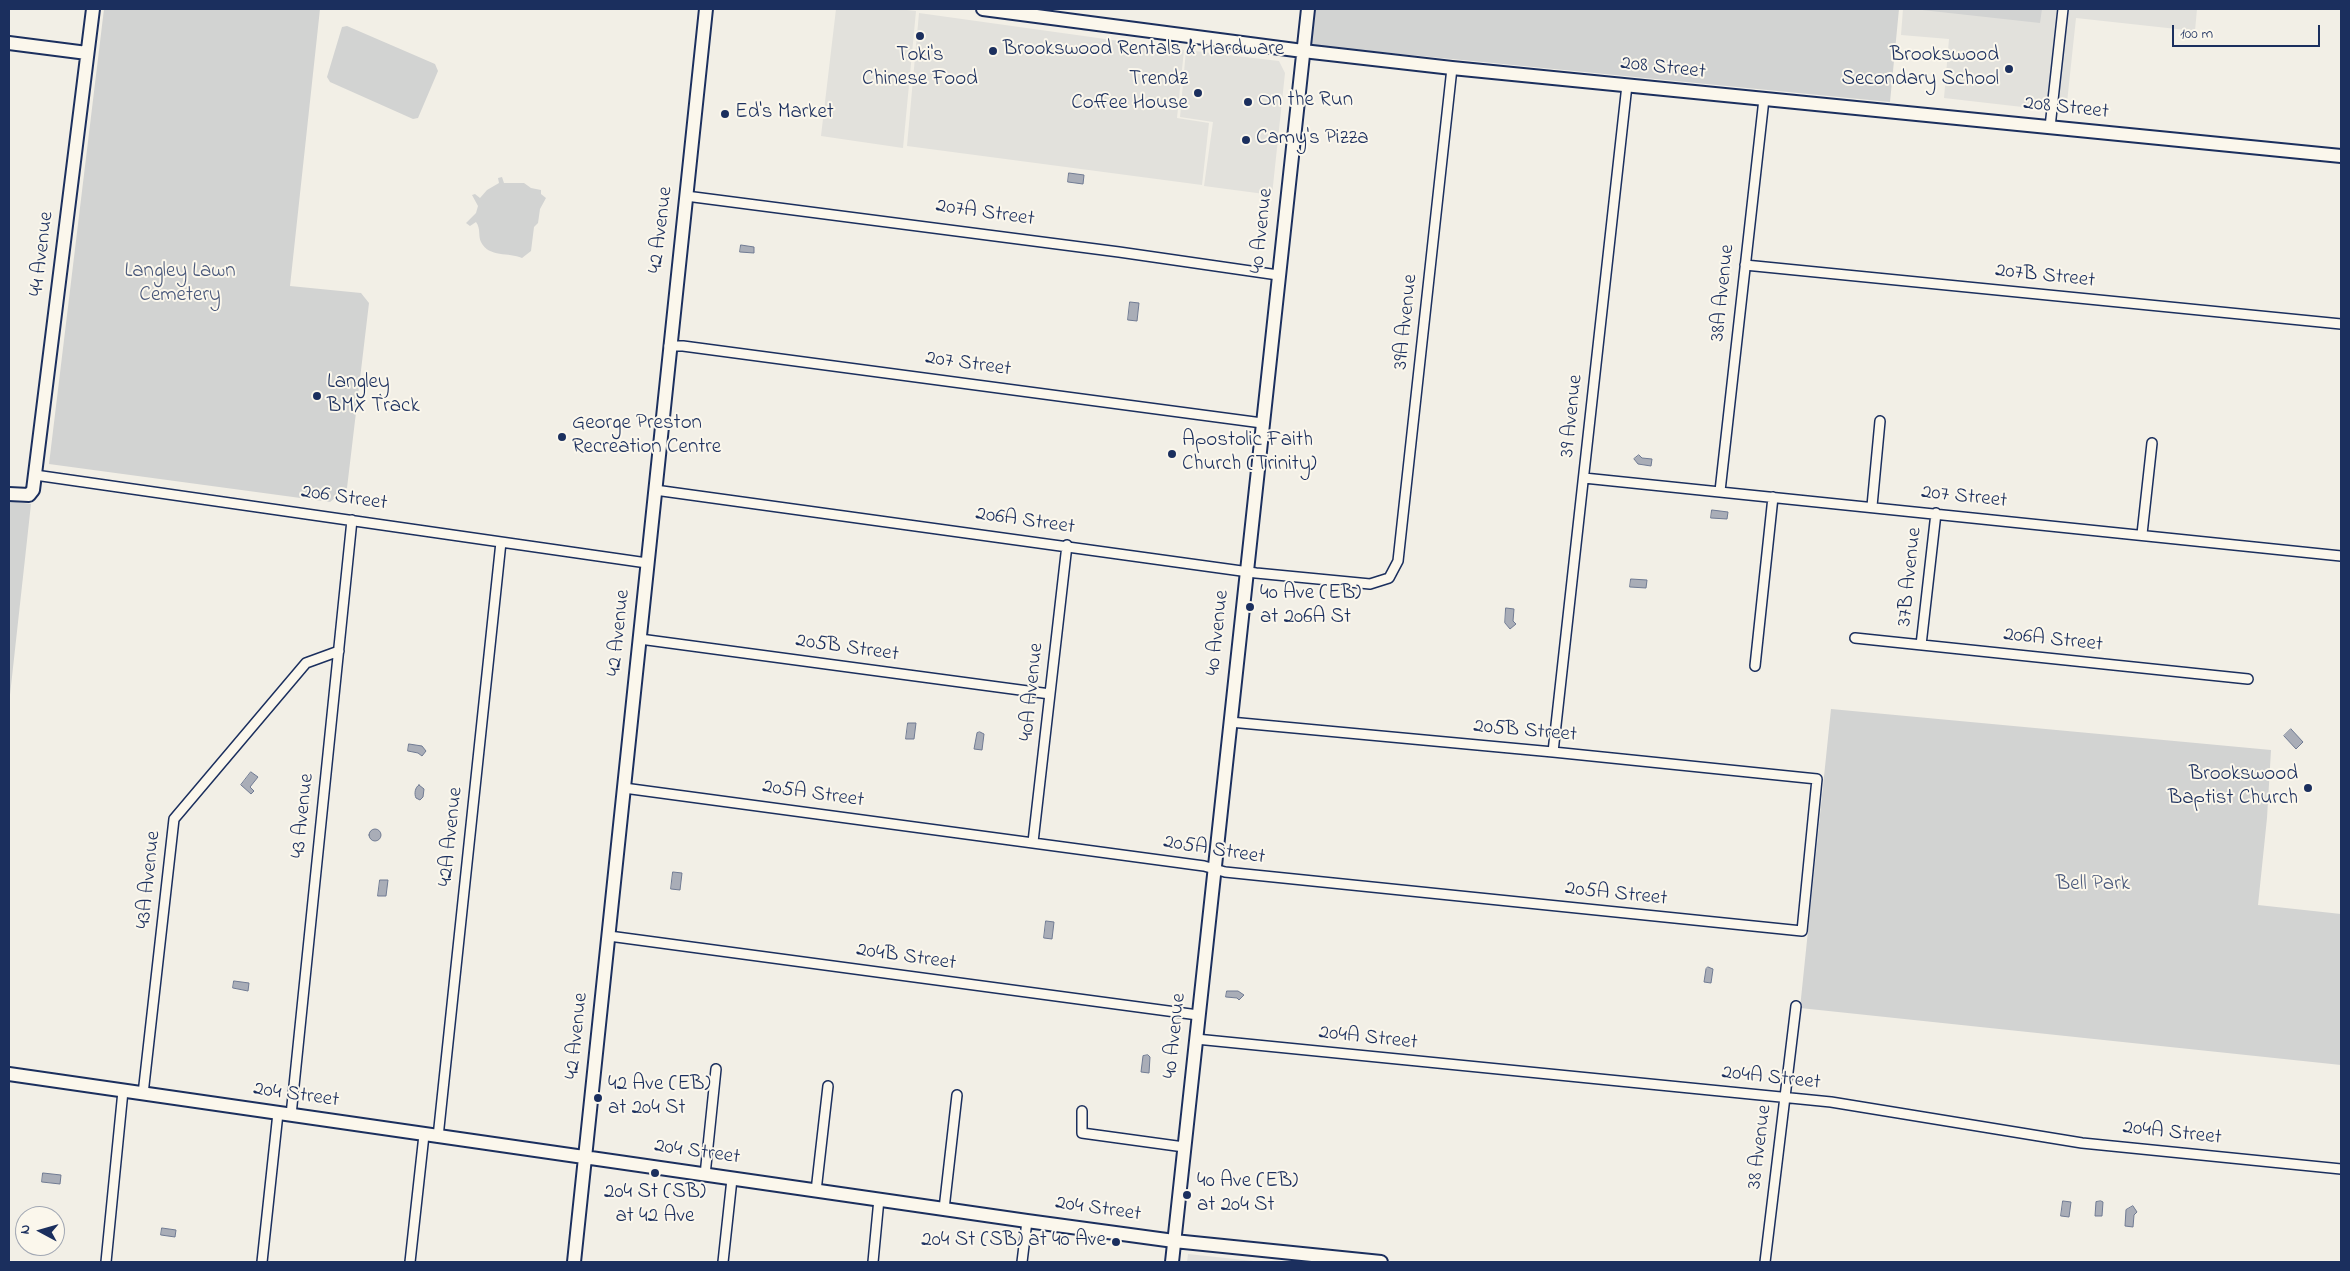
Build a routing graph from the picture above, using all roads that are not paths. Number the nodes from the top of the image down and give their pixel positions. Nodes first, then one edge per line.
1 (92, 9) edge
2 (706, 9) edge
3 (983, 9) edge
4 (1308, 9) edge
5 (2063, 9) edge
6 (9, 43) edge
7 (1303, 51) junction
8 (87, 53) junction
9 (1452, 68) junction
10 (1627, 85) junction
11 (1764, 99) junction
12 (2050, 127) junction
13 (2341, 156) edge
14 (686, 196) junction
15 (1745, 265) junction
16 (1278, 276) junction
17 (2341, 324) edge
18 (669, 346) junction
19 (1880, 421) dead end
20 (1262, 423) junction
21 (2152, 443) dead end
22 (35, 475) junction
23 (1584, 478) junction
24 (655, 490) junction
25 (1720, 492) junction
26 (15, 495) edge
27 (1773, 497) junction
28 (1872, 506) junction
29 (1936, 513) junction
30 (352, 520) junction
31 (2142, 534) junction
32 (501, 542) junction
33 (1067, 545) junction
34 (2341, 556) edge
35 (647, 563) junction
36 (1246, 570) junction
37 (1389, 578) joint
38 (1855, 638) dead end
39 (640, 639) junction
40 (1921, 645) junction
41 (339, 651) junction
42 (1755, 666) dead end
43 (2248, 679) dead end
44 (1050, 694) junction
45 (1230, 722) junction
46 (1553, 752) junction
47 (624, 788) junction
48 (1033, 842) junction
49 (1214, 868) junction
50 (1802, 931) joint
51 (608, 936) junction
52 (1796, 1006) dead end
53 (1198, 1015) junction
54 (1196, 1039) junction
55 (716, 1069) dead end
56 (9, 1074) edge
57 (828, 1086) dead end
58 (123, 1091) junction
59 (143, 1094) junction
60 (957, 1095) dead end
61 (1784, 1098) junction
62 (1082, 1111) dead end
63 (284, 1114) junction
64 (424, 1135) junction
65 (438, 1137) junction
66 (1184, 1147) junction
67 (584, 1158) junction
68 (2341, 1169) edge
69 (705, 1175) junction
70 (732, 1179) junction
71 (816, 1191) junction
72 (879, 1200) junction
73 (944, 1209) junction
74 (1026, 1221) junction
75 (1174, 1241) junction
76 (106, 1262) edge
77 (262, 1262) edge
78 (410, 1262) edge
79 (574, 1262) edge
80 (723, 1262) edge
81 (872, 1262) edge
82 (1022, 1262) edge
83 (1172, 1262) edge
84 (1380, 1262) edge
85 (1764, 1262) edge

1 - 8 street, 44 Avenue
2 - 14 street, 42 Avenue
3 - 7 street, 208 Street
4 - 7 street, 40 Avenue
5 - 12 street
6 - 8 street
7 - 9 street, 208 Street
7 - 16 street, 40 Avenue
8 - 22 street, 44 Avenue
9 - 10 street, 208 Street
9 - 37 street, 39A Avenue
10 - 11 street, 208 Street
10 - 23 street, 39 Avenue
11 - 12 street, 208 Street
11 - 15 street, 38A Avenue
12 - 13 street, 208 Street
14 - 16 street, 207A Street
14 - 18 street, 42 Avenue
15 - 17 street, 207B Street
15 - 25 street, 38A Avenue
16 - 20 street, 40 Avenue
18 - 20 street, 207 Street
18 - 24 street, 42 Avenue
19 - 28 street
20 - 36 street, 40 Avenue
21 - 31 street
22 - 26 street, 44 Avenue
22 - 30 street, 206 Street
23 - 25 street, 207 Street
23 - 46 street, 39 Avenue
24 - 33 street, 206A Street
24 - 35 street, 42 Avenue
25 - 27 street, 207 Street
27 - 28 street, 207 Street
27 - 42 street
28 - 29 street, 207 Street
29 - 31 street, 207 Street
29 - 40 street, 37B Avenue
30 - 32 street, 206 Street
30 - 41 street, 43 Avenue
31 - 34 street, 207 Street
32 - 35 street, 206 Street
32 - 65 street, 42A Avenue
33 - 36 street, 206A Street
33 - 44 street, 40A Avenue
35 - 39 street, 42 Avenue
36 - 37 street, 206A Street
36 - 45 street, 40 Avenue
38 - 40 street, 206A Street
39 - 44 street, 205B Street
39 - 47 street, 42 Avenue
40 - 43 street, 206A Street
41 - 59 street, 43A Avenue
41 - 63 street, 43 Avenue
44 - 48 street, 40A Avenue
45 - 46 street, 205B Street
45 - 49 street, 40 Avenue
46 - 50 street, 205B Street
47 - 48 street, 205A Street
47 - 51 street, 42 Avenue
48 - 49 street, 205A Street
49 - 50 street, 205A Street
49 - 53 street, 40 Avenue
51 - 53 street, 204B Street
51 - 67 street, 42 Avenue
52 - 61 street, 38 Avenue
53 - 54 street, 40 Avenue
54 - 61 street, 204A Street
54 - 66 street, 40 Avenue
55 - 69 street
56 - 58 street, 204 Street
57 - 71 street
58 - 59 street, 204 Street
58 - 76 street
59 - 63 street, 204 Street
60 - 73 street
61 - 68 street, 204A Street
61 - 85 street, 38 Avenue
62 - 66 street
63 - 64 street, 204 Street
63 - 77 street, 43 Avenue
64 - 65 street, 204 Street
64 - 78 street
65 - 67 street, 204 Street
66 - 75 street, 40 Avenue
67 - 69 street, 204 Street
67 - 79 street, 42 Avenue
69 - 70 street, 204 Street
70 - 71 street, 204 Street
70 - 80 street
71 - 72 street, 204 Street
72 - 73 street, 204 Street
72 - 81 street
73 - 74 street, 204 Street
74 - 75 street, 204 Street
74 - 82 street
75 - 83 street, 40 Avenue
75 - 84 street, 204 Street

